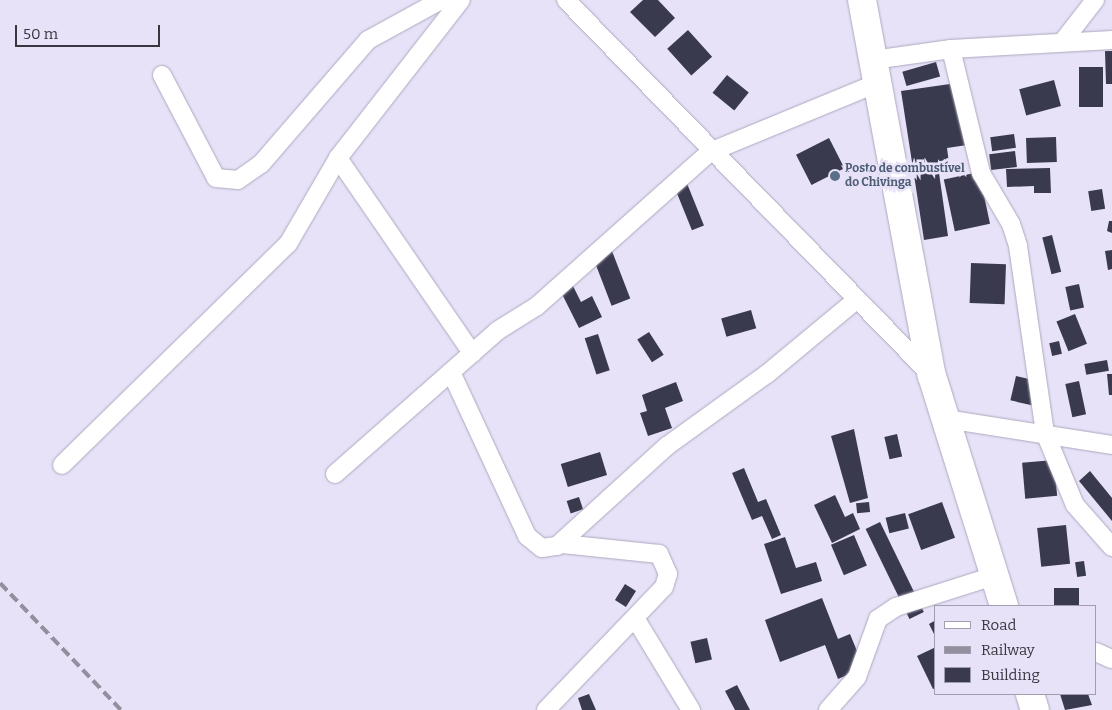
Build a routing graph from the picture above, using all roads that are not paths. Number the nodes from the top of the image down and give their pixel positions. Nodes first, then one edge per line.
1 (441, 0) edge
2 (461, 0) edge
3 (566, 0) edge
4 (862, 0) edge
5 (1095, 0) edge
6 (1064, 40) junction
7 (1112, 40) edge
8 (951, 49) junction
9 (875, 71) junction
10 (162, 75) dead end
11 (710, 152) junction
12 (338, 158) junction
13 (856, 300) junction
14 (472, 353) junction
15 (451, 372) junction
16 (932, 376) junction
17 (946, 419) junction
18 (1045, 433) junction
19 (1112, 445) edge
20 (62, 465) dead end
21 (335, 474) dead end
22 (563, 544) junction
23 (1112, 547) edge
24 (994, 576) junction
25 (1004, 605) edge
26 (635, 618) junction
27 (1097, 652) edge
28 (1112, 659) edge
29 (1030, 695) edge
30 (839, 706) edge
31 (550, 709) edge
32 (691, 710) edge
33 (1035, 710) edge

1 - 10 street
2 - 12 street
3 - 11 street
4 - 9 main road
5 - 6 street
6 - 7 street
6 - 8 street
8 - 9 street
8 - 18 street
9 - 11 street
9 - 16 main road
11 - 13 street
11 - 14 street
12 - 14 street
12 - 20 street
13 - 16 street
13 - 22 street
14 - 15 street
15 - 21 street
15 - 22 street
16 - 17 main road
17 - 18 street
17 - 24 main road
18 - 19 street
18 - 23 street
22 - 26 street
24 - 25 main road
24 - 30 street
26 - 31 street
26 - 32 street
27 - 28 street
29 - 33 main road

